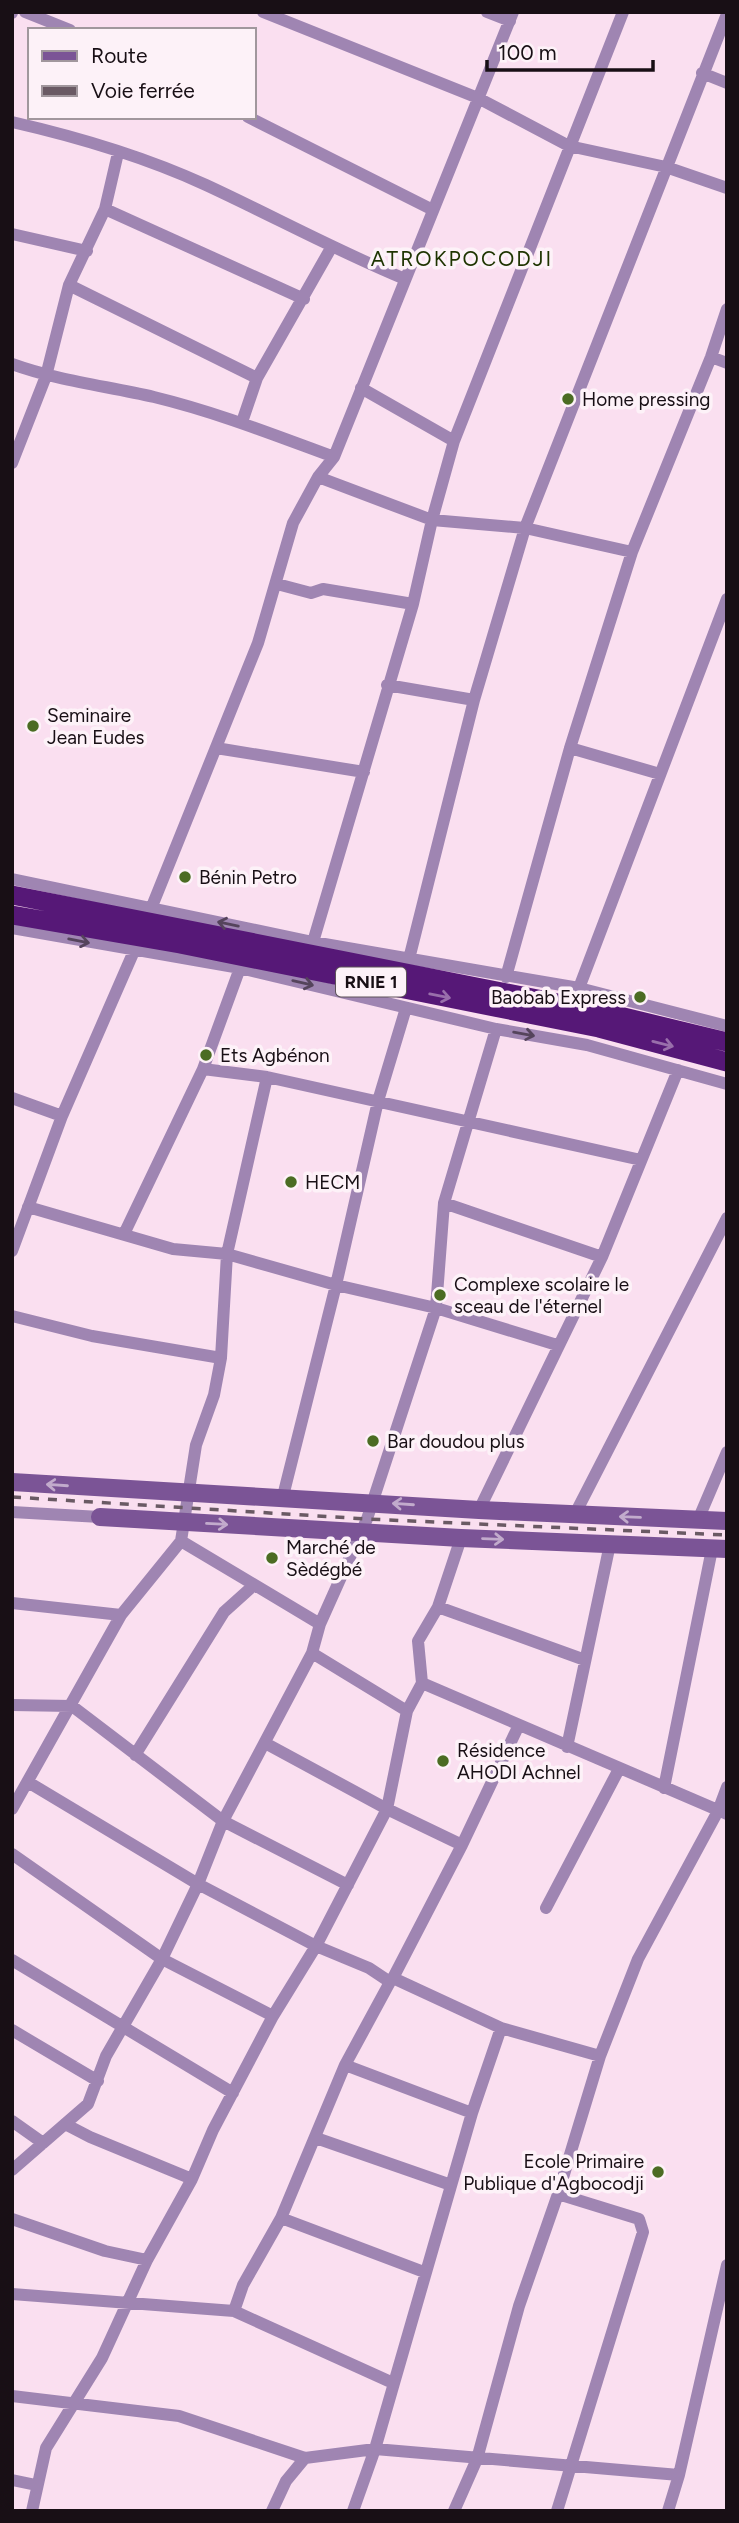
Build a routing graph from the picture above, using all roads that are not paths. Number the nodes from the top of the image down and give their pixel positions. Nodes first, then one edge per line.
1 (25, 12) edge
2 (263, 12) edge
3 (487, 12) edge
4 (623, 12) edge
5 (727, 14) edge
6 (511, 17) edge
7 (64, 28) edge
8 (702, 73) junction
9 (727, 83) edge
10 (478, 98) junction
11 (252, 119) edge
12 (12, 122) edge
13 (569, 146) junction
14 (118, 153) junction
15 (666, 167) junction
16 (727, 188) edge
17 (105, 209) junction
18 (433, 211) junction
19 (12, 234) edge
20 (331, 248) junction
21 (87, 251) junction
22 (405, 279) junction
23 (69, 285) junction
24 (304, 299) junction
25 (727, 309) edge
26 (712, 357) junction
27 (727, 363) edge
28 (12, 364) edge
29 (46, 376) junction
30 (257, 378) junction
31 (361, 388) junction
32 (242, 422) junction
33 (19, 431) edge
34 (454, 441) junction
35 (334, 457) junction
36 (12, 463) edge
37 (318, 477) junction
38 (432, 520) junction
39 (525, 528) junction
40 (632, 552) junction
41 (277, 584) junction
42 (727, 599) edge
43 (413, 604) junction
44 (387, 685) junction
45 (474, 700) junction
46 (216, 748) junction
47 (570, 748) junction
48 (364, 772) junction
49 (660, 774) junction
50 (12, 879) edge
51 (12, 895) edge
52 (12, 915) edge
53 (12, 928) edge
54 (143, 929) junction
55 (313, 942) junction
56 (409, 959) junction
57 (240, 968) junction
58 (506, 977) junction
59 (579, 988) junction
60 (406, 1007) junction
61 (727, 1026) edge
62 (496, 1029) junction
63 (727, 1042) edge
64 (727, 1062) edge
65 (203, 1069) junction
66 (678, 1070) junction
67 (267, 1077) junction
68 (727, 1084) edge
69 (12, 1098) edge
70 (378, 1101) junction
71 (62, 1116) junction
72 (466, 1124) junction
73 (641, 1160) junction
74 (443, 1203) junction
75 (28, 1207) junction
76 (727, 1218) edge
77 (124, 1234) junction
78 (12, 1251) edge
79 (227, 1254) junction
80 (602, 1257) junction
81 (336, 1285) junction
82 (436, 1308) junction
83 (12, 1315) edge
84 (557, 1345) junction
85 (221, 1358) junction
86 (727, 1452) edge
87 (12, 1482) edge
88 (189, 1491) junction
89 (284, 1496) junction
90 (372, 1502) junction
91 (479, 1510) junction
92 (12, 1512) edge
93 (575, 1514) junction
94 (100, 1517) joint
95 (698, 1520) junction
96 (727, 1521) edge
97 (184, 1522) junction
98 (361, 1532) junction
99 (461, 1538) junction
100 (181, 1541) junction
101 (610, 1544) junction
102 (719, 1549) edge
103 (253, 1586) junction
104 (12, 1603) edge
105 (438, 1607) junction
106 (121, 1615) junction
107 (320, 1625) junction
108 (312, 1653) junction
109 (585, 1660) junction
110 (422, 1683) junction
111 (12, 1705) edge
112 (72, 1706) junction
113 (407, 1712) junction
114 (518, 1727) junction
115 (265, 1743) junction
116 (567, 1747) junction
117 (135, 1755) junction
118 (619, 1769) junction
119 (28, 1782) junction
120 (727, 1787) edge
121 (664, 1788) junction
122 (12, 1809) edge
123 (387, 1809) junction
124 (722, 1813) edge
125 (223, 1821) junction
126 (462, 1846) junction
127 (12, 1854) edge
128 (198, 1884) junction
129 (348, 1885) junction
130 (546, 1908) dead end
131 (316, 1946) junction
132 (162, 1959) junction
133 (12, 1961) edge
134 (392, 1980) junction
135 (274, 2016) junction
136 (501, 2028) junction
137 (123, 2029) junction
138 (12, 2030) edge
139 (600, 2056) junction
140 (345, 2065) junction
141 (99, 2081) junction
142 (233, 2093) junction
143 (472, 2113) junction
144 (12, 2121) edge
145 (65, 2124) junction
146 (316, 2138) junction
147 (43, 2143) junction
148 (12, 2170) edge
149 (192, 2179) junction
150 (450, 2185) junction
151 (558, 2194) junction
152 (281, 2218) junction
153 (12, 2219) edge
154 (147, 2260) junction
155 (727, 2265) edge
156 (424, 2272) junction
157 (12, 2294) edge
158 (129, 2301) junction
159 (234, 2311) junction
160 (393, 2383) junction
161 (12, 2396) edge
162 (74, 2401) junction
163 (375, 2449) junction
164 (305, 2458) junction
165 (477, 2459) junction
166 (571, 2466) junction
167 (679, 2475) junction
168 (12, 2480) edge
169 (36, 2485) junction
170 (33, 2511) edge
171 (272, 2511) edge
172 (353, 2511) edge
173 (454, 2511) edge
174 (556, 2511) edge
175 (667, 2511) edge

1 - 7 street
2 - 10 street
3 - 6 street
4 - 13 street
5 - 8 street
6 - 10 street
8 - 9 street
8 - 15 street
10 - 13 street
10 - 18 street
11 - 18 street
12 - 14 street
13 - 15 street
13 - 34 street
14 - 17 street
14 - 20 street
15 - 16 street
15 - 39 street
17 - 21 street
17 - 24 street
18 - 22 street
19 - 21 street
20 - 22 street
20 - 24 street
21 - 23 street
22 - 31 street
23 - 29 street
23 - 30 street
24 - 30 street
25 - 26 street
26 - 27 street
26 - 40 street
28 - 29 street
29 - 32 street
29 - 33 street
30 - 32 street
31 - 34 street
31 - 35 street
32 - 35 street
33 - 36 street
34 - 38 street
35 - 37 street
37 - 38 street
37 - 41 street
38 - 39 street
38 - 43 street
39 - 40 street
39 - 45 street
40 - 47 street
41 - 43 street
41 - 46 street
42 - 49 street
43 - 44 street
44 - 45 street
44 - 48 street
45 - 56 street
46 - 48 street
46 - 54 street
47 - 49 street
47 - 58 street
48 - 55 street
49 - 59 street
50 - 54 street
51 - 54 highway, RNIE 1
52 - 54 highway, RNIE 1
53 -> 54 street
55 -> 54 street
54 - 57 street
54 - 63 highway, RNIE 1
54 -> 64 highway, RNIE 1
54 - 71 street
55 - 56 street
56 - 58 street
57 -> 60 street
57 - 65 street
58 - 59 street
59 - 61 street
60 - 62 street
60 - 70 street
62 -> 66 street
62 - 72 street
65 - 67 street
65 - 77 street
66 - 68 street
66 - 73 street
67 - 70 street
67 - 79 street
69 - 71 street
70 - 72 street
70 - 81 street
71 - 75 street
72 - 73 street
72 - 74 street
73 - 80 street
74 - 80 street
74 - 82 street
75 - 77 street
75 - 78 street
76 - 93 street
77 - 79 street
79 - 81 street
79 - 85 street
80 - 84 street
81 - 82 street
81 - 89 street
82 - 84 street
82 - 90 street
83 - 85 street
84 - 91 street
85 - 88 street
86 - 95 street
88 -> 87 main road
88 - 89 main road
88 - 97 street
89 - 90 main road
91 -> 90 main road
90 - 98 street
91 - 93 main road
92 - 94 street
95 -> 93 main road
94 - 97 main road
95 - 96 main road
97 -> 98 main road
97 - 100 street
98 - 99 main road
98 - 107 street
99 -> 101 main road
99 - 105 street
100 - 103 street
100 - 106 street
101 - 102 main road
101 - 109 street
102 - 121 street
103 - 107 street
103 - 117 street
104 - 106 street
105 - 109 street
105 - 110 street
106 - 112 street
107 - 108 street
108 - 113 street
108 - 115 street
109 - 116 street
110 - 113 street
110 - 114 street
111 - 112 street
112 - 117 street
112 - 119 street
113 - 123 street
114 - 116 street
114 - 126 street
115 - 123 street
115 - 125 street
116 - 118 street
117 - 125 street
118 - 121 street
118 - 130 street
119 - 122 street
119 - 128 street
120 - 124 street
121 - 124 street
123 - 126 street
123 - 129 street
124 - 139 street
125 - 128 street
125 - 129 street
126 - 134 street
127 - 132 street
128 - 131 street
128 - 132 street
129 - 131 street
131 - 134 street
131 - 135 street
132 - 135 street
132 - 137 street
133 - 137 street
134 - 136 street
134 - 140 street
135 - 142 street
136 - 139 street
136 - 143 street
137 - 141 street
137 - 142 street
138 - 141 street
139 - 151 street
140 - 143 street
140 - 146 street
141 - 145 street
142 - 149 street
143 - 150 street
144 - 147 street
145 - 147 street
145 - 149 street
146 - 150 street
146 - 152 street
147 - 148 street
149 - 154 street
150 - 156 street
151 - 165 street
151 - 166 street
152 - 156 street
152 - 159 street
153 - 154 street
154 - 158 street
155 - 167 street
156 - 160 street
157 - 158 street
158 - 159 street
158 - 162 street
159 - 160 street
160 - 163 street
161 - 162 street
162 - 164 street
162 - 169 street
163 - 164 street
163 - 165 street
163 - 172 street
164 - 171 street
165 - 166 street
165 - 173 street
166 - 167 street
166 - 174 street
167 - 175 street
168 - 169 street
169 - 170 street

